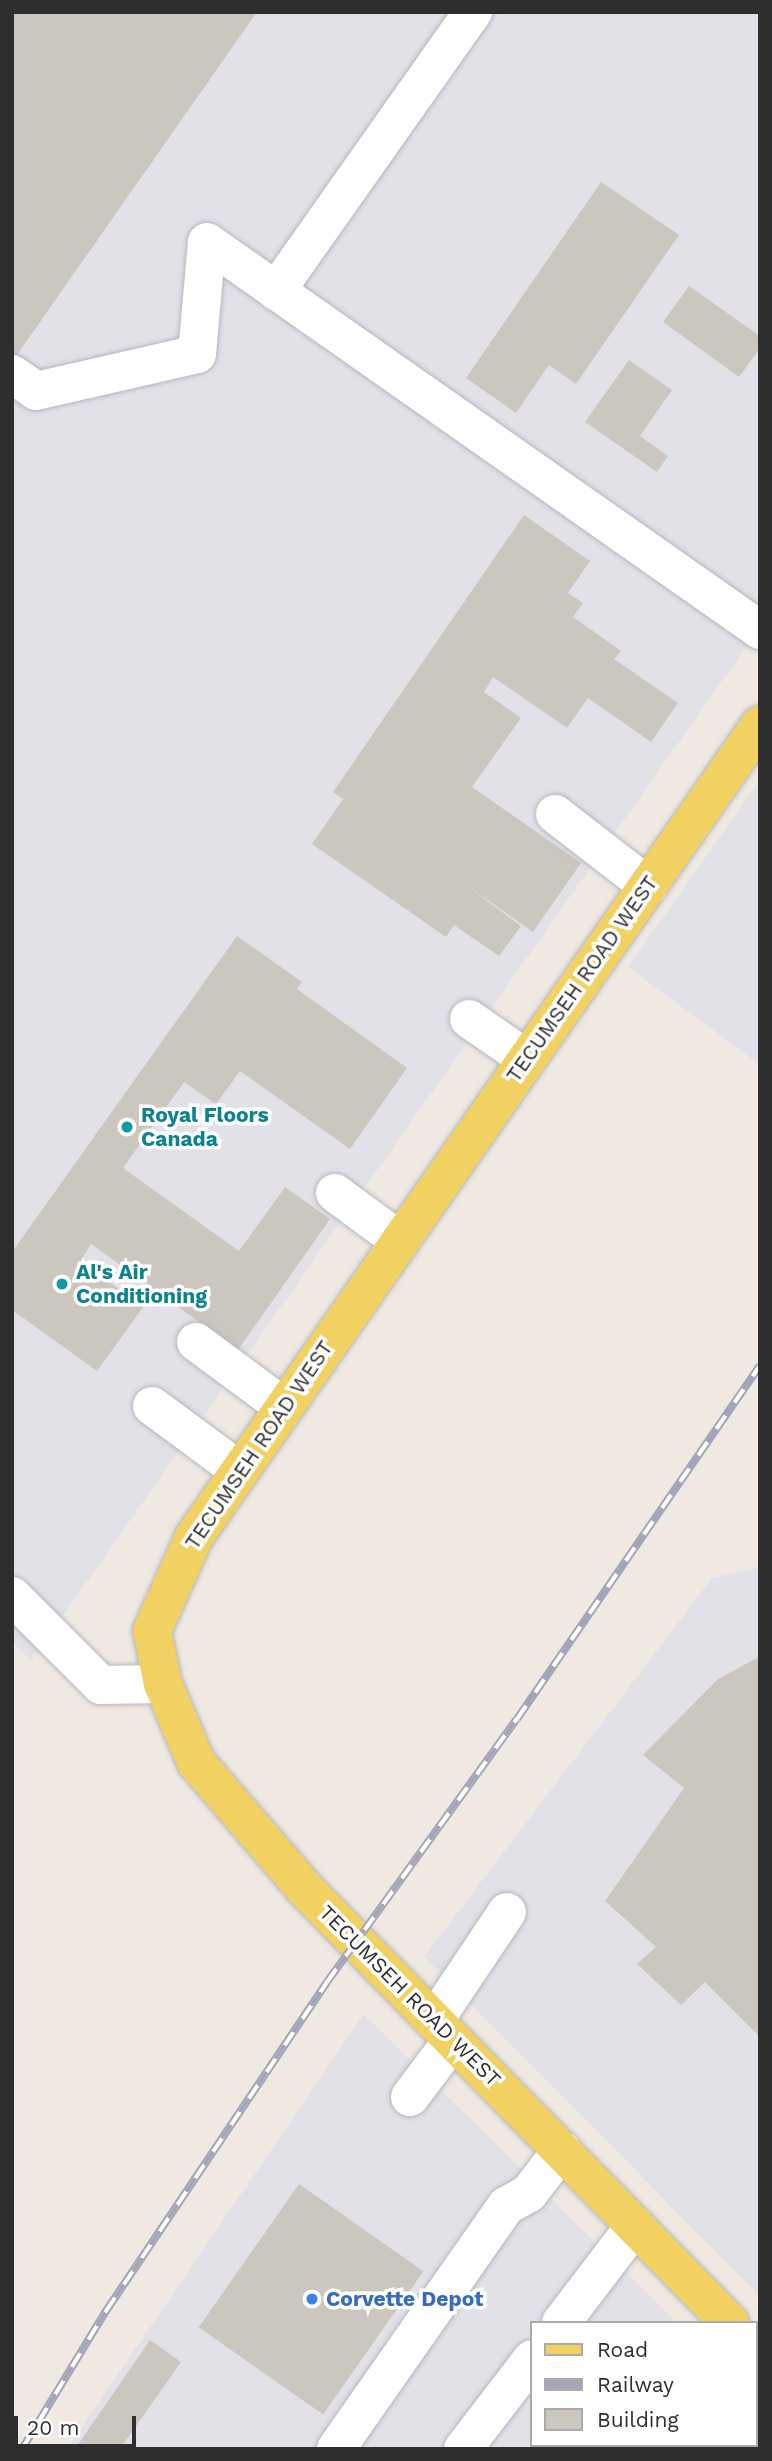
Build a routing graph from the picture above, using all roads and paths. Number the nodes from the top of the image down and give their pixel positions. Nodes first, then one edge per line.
1 (473, 12) edge
2 (276, 291) junction
3 (12, 374) edge
4 (760, 630) edge
5 (758, 730) edge
6 (555, 814) dead end
7 (648, 886) junction
8 (469, 1019) dead end
9 (527, 1059) junction
10 (335, 1193) dead end
11 (400, 1241) junction
12 (196, 1342) dead end
13 (152, 1406) dead end
14 (284, 1407) junction
15 (240, 1471) junction
16 (12, 1596) edge
17 (163, 1684) junction
18 (507, 1912) dead end
19 (443, 2030) junction
20 (410, 2097) dead end
21 (562, 2150) junction
22 (635, 2226) junction
23 (563, 2321) edge
24 (728, 2321) edge
25 (530, 2362) edge
26 (336, 2449) edge
27 (463, 2449) edge

1 - 2 lane
2 - 3 lane
2 - 4 lane
5 - 7 main road, TECUMSEH ROAD WEST
6 - 7 lane
7 - 9 main road, TECUMSEH ROAD WEST
8 - 9 lane
9 - 11 main road, TECUMSEH ROAD WEST
10 - 11 lane
11 - 14 main road, TECUMSEH ROAD WEST
12 - 14 lane
13 - 15 lane
14 - 15 main road, TECUMSEH ROAD WEST
15 - 17 main road, TECUMSEH ROAD WEST
16 - 17 lane
17 - 19 main road, TECUMSEH ROAD WEST
18 - 19 lane
19 - 20 lane
19 - 21 main road, TECUMSEH ROAD WEST
21 - 22 main road, TECUMSEH ROAD WEST
21 - 26 lane
22 - 23 lane
22 - 24 main road, TECUMSEH ROAD WEST
25 - 27 lane

